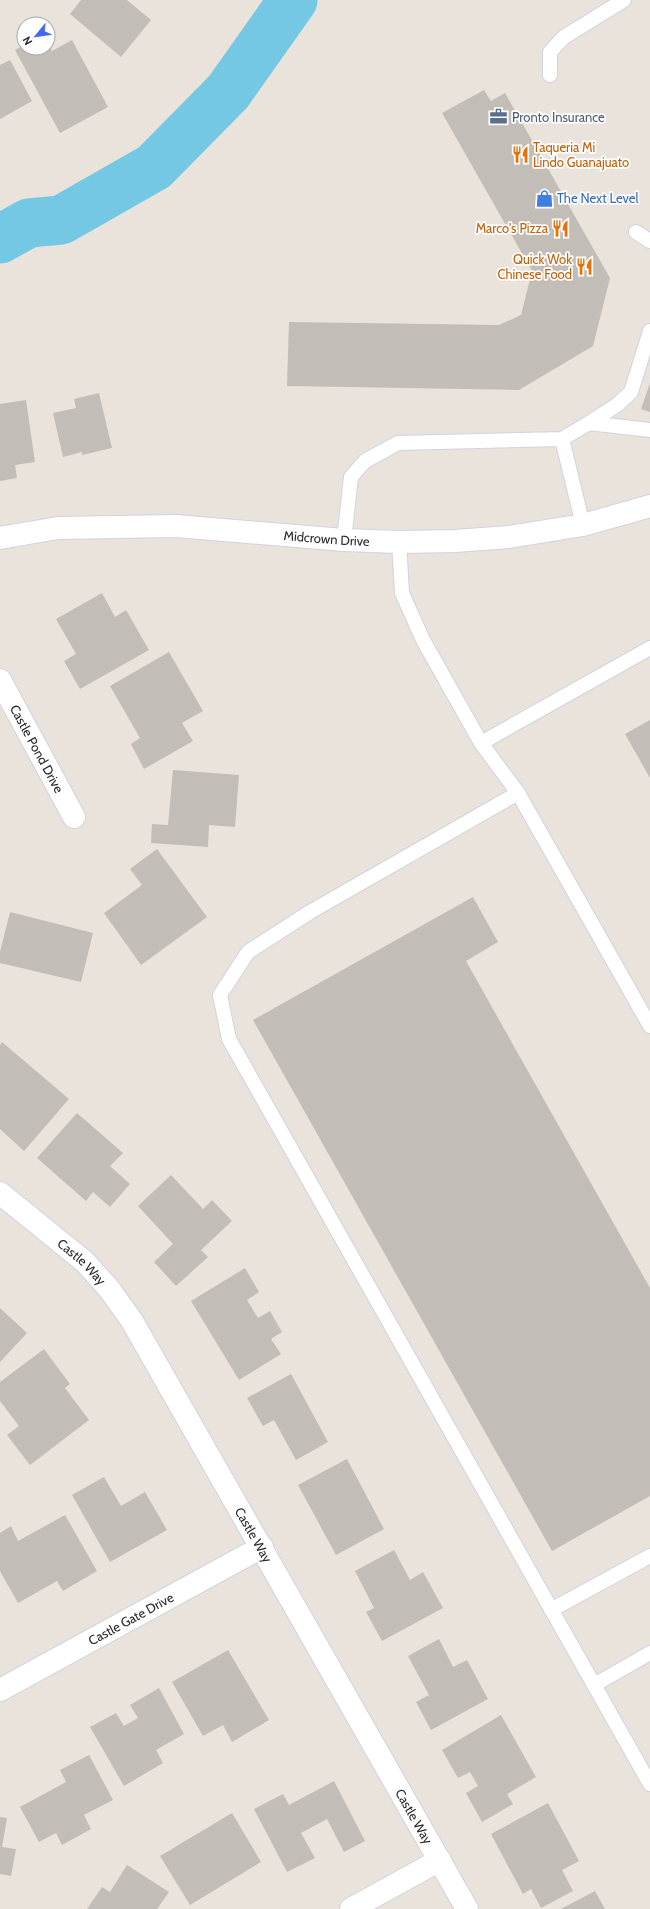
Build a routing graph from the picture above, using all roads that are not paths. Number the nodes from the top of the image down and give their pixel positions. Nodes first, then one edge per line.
1 (624, 0) edge
2 (550, 74) dead end
3 (636, 232) dead end
4 (650, 241) edge
5 (650, 331) edge
6 (589, 423) junction
7 (650, 430) edge
8 (562, 439) junction
9 (650, 506) edge
10 (583, 525) junction
11 (0, 538) edge
12 (344, 540) junction
13 (399, 542) junction
14 (650, 648) edge
15 (0, 680) edge
16 (482, 742) junction
17 (518, 793) junction
18 (74, 817) dead end
19 (650, 1026) edge
20 (0, 1192) edge
21 (262, 1547) junction
22 (650, 1556) edge
23 (550, 1610) junction
24 (650, 1653) edge
25 (594, 1685) junction
26 (0, 1690) edge
27 (650, 1784) edge
28 (440, 1860) junction
29 (351, 1909) edge
30 (467, 1909) edge

1 - 2 lane
3 - 4 lane
5 - 6 lane
6 - 7 lane
6 - 8 lane
8 - 10 lane
8 - 12 lane
9 - 10 street, Midcrown Drive
10 - 13 street, Midcrown Drive
11 - 12 street, Midcrown Drive
12 - 13 street, Midcrown Drive
13 - 16 lane
14 - 16 lane
15 - 18 street, Castle Pond Drive
16 - 17 lane
17 - 19 lane
17 - 23 lane
20 - 21 street, Castle Way
21 - 26 street, Castle Gate Drive
21 - 28 street, Castle Way
22 - 23 lane
23 - 25 lane
24 - 25 lane
25 - 27 lane
28 - 29 street
28 - 30 street, Castle Way

